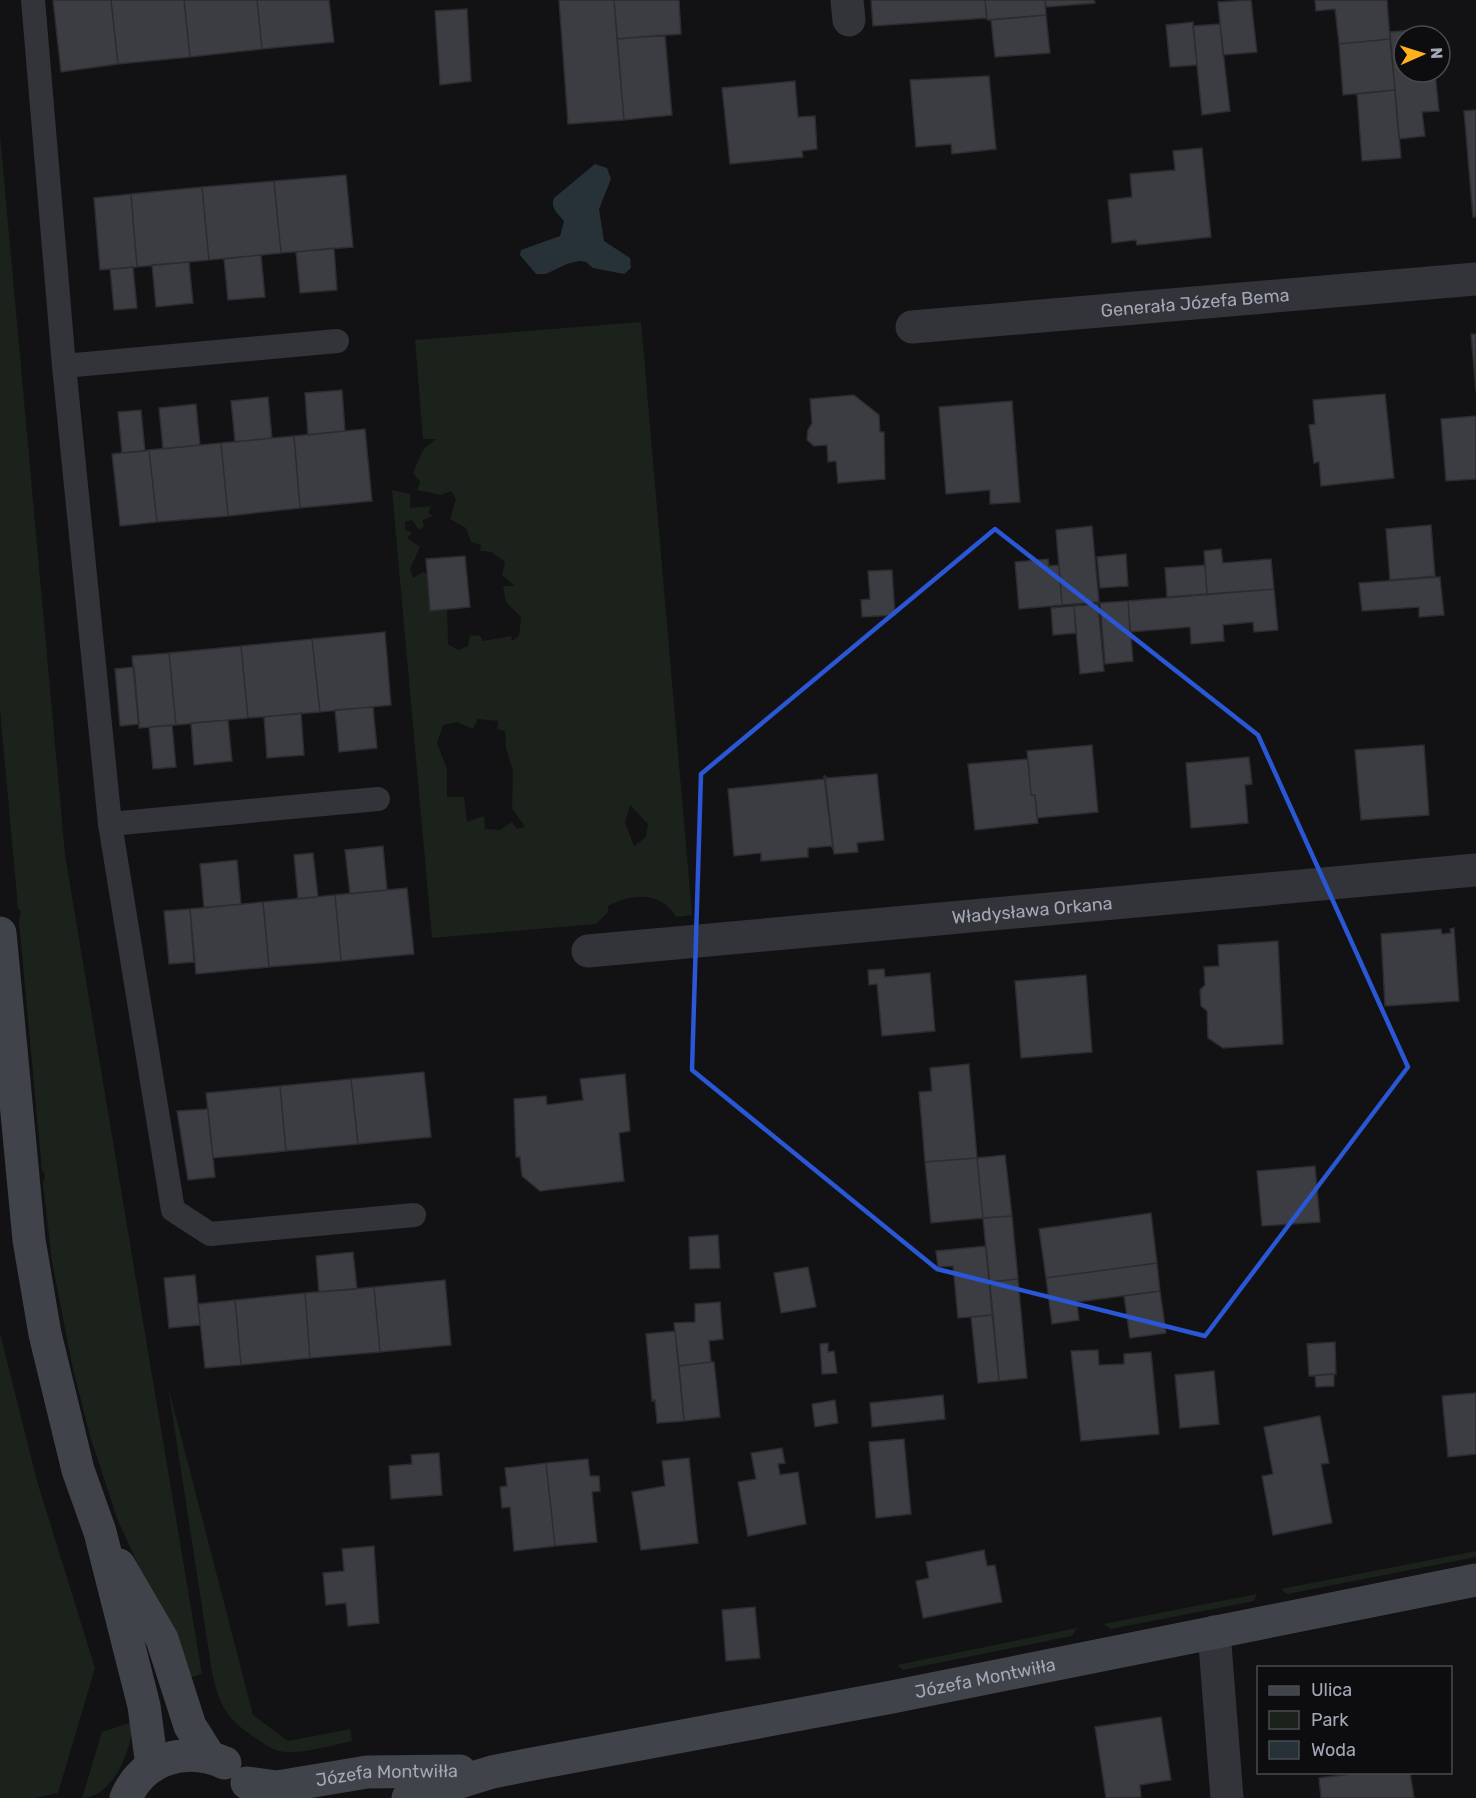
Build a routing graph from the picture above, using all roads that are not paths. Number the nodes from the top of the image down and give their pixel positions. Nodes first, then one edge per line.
1 (33, 0) edge
2 (1476, 279) edge
3 (912, 327) dead end
4 (337, 341) dead end
5 (64, 366) junction
6 (378, 799) dead end
7 (110, 824) junction
8 (1476, 870) edge
9 (0, 933) edge
10 (588, 951) dead end
11 (414, 1215) dead end
12 (100, 1532) junction
13 (1476, 1580) edge
14 (1214, 1632) junction
15 (209, 1756) junction
16 (152, 1766) junction
17 (406, 1789) edge
18 (251, 1791) edge
19 (126, 1798) edge
20 (1227, 1798) edge

1 - 5 lane
2 - 3 street, Generała Józefa Bema
4 - 5 lane
5 - 7 lane
6 - 7 lane
7 - 11 lane
8 - 10 street, Władysława Orkana
9 - 12 street
12 - 15 street
12 - 16 street
13 - 14 street, Józefa Montwiłła
14 - 17 street, Józefa Montwiłła
14 - 20 street
15 - 16 street
15 - 18 street
16 - 19 street
17 - 18 street, Józefa Montwiłła

